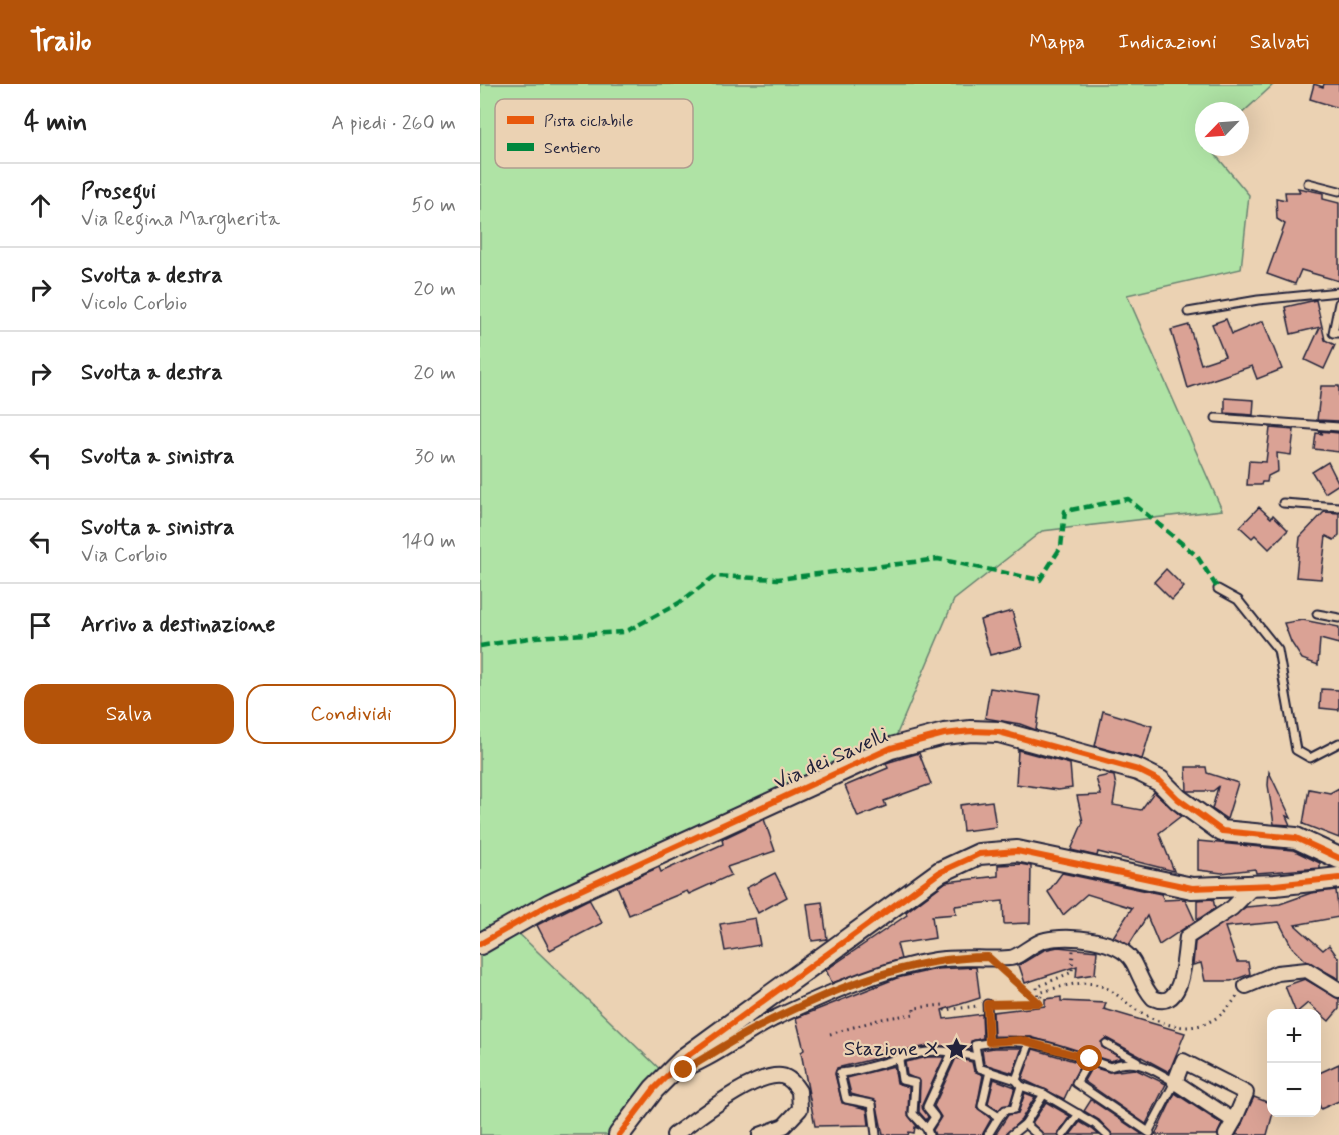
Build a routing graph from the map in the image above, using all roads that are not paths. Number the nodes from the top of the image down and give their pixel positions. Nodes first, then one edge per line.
1 (1308, 183) dead end
2 (1339, 191) edge
3 (1339, 292) edge
4 (1339, 303) edge
5 (1188, 312) dead end
6 (1339, 333) edge
7 (1216, 418) dead end
8 (1339, 427) edge
9 (1282, 503) dead end
10 (1339, 507) edge
11 (1218, 590) dead end
12 (1317, 614) dead end
13 (1339, 618) edge
14 (1339, 743) edge
15 (1339, 858) edge
16 (1339, 878) edge
17 (1253, 887) junction
18 (480, 944) edge
19 (1246, 986) road end
20 (1339, 990) edge
21 (987, 1004) road end
22 (989, 1042) junction
23 (1030, 1042) junction
24 (1106, 1044) dead end
25 (952, 1053) junction
26 (977, 1057) junction
27 (1090, 1059) junction
28 (898, 1060) junction
29 (1144, 1065) junction
30 (990, 1071) junction
31 (666, 1075) junction
32 (1016, 1080) junction
33 (1175, 1082) junction
34 (1021, 1086) junction
35 (1044, 1094) junction
36 (1079, 1114) junction
37 (999, 1117) junction
38 (1234, 1120) junction
39 (1025, 1124) junction
40 (928, 1132) edge
41 (1150, 1133) edge
42 (619, 1135) edge
43 (674, 1135) edge
44 (760, 1135) edge
45 (876, 1135) edge
46 (988, 1135) edge
47 (1011, 1135) edge
48 (1038, 1135) edge
49 (1063, 1135) edge
50 (1107, 1135) edge
51 (1226, 1135) edge

1 - 2 lane
3 - 5 lane
4 - 6 lane
7 - 8 lane
9 - 10 lane
11 - 14 lane
12 - 13 lane
15 - 18 street, Via dei Savelli
16 - 17 street
17 - 31 street
17 - 31 street
19 - 20 street
21 - 22 lane
22 - 23 lane
22 - 26 lane
23 - 27 lane
23 - 32 lane
24 - 29 lane
25 - 26 lane
25 - 28 lane
25 - 40 lane
26 - 30 lane
27 - 29 lane
27 - 41 lane
28 - 40 lane
28 - 45 lane
29 - 33 lane
30 - 32 lane
30 - 37 lane
31 - 42 street
32 - 34 lane
33 - 38 street
33 - 38 street
33 - 41 lane
34 - 35 lane
34 - 37 lane
35 - 36 lane
35 - 39 lane
36 - 49 lane
36 - 50 lane
37 - 46 lane
38 - 51 street
39 - 47 lane
39 - 48 lane
43 - 44 street

